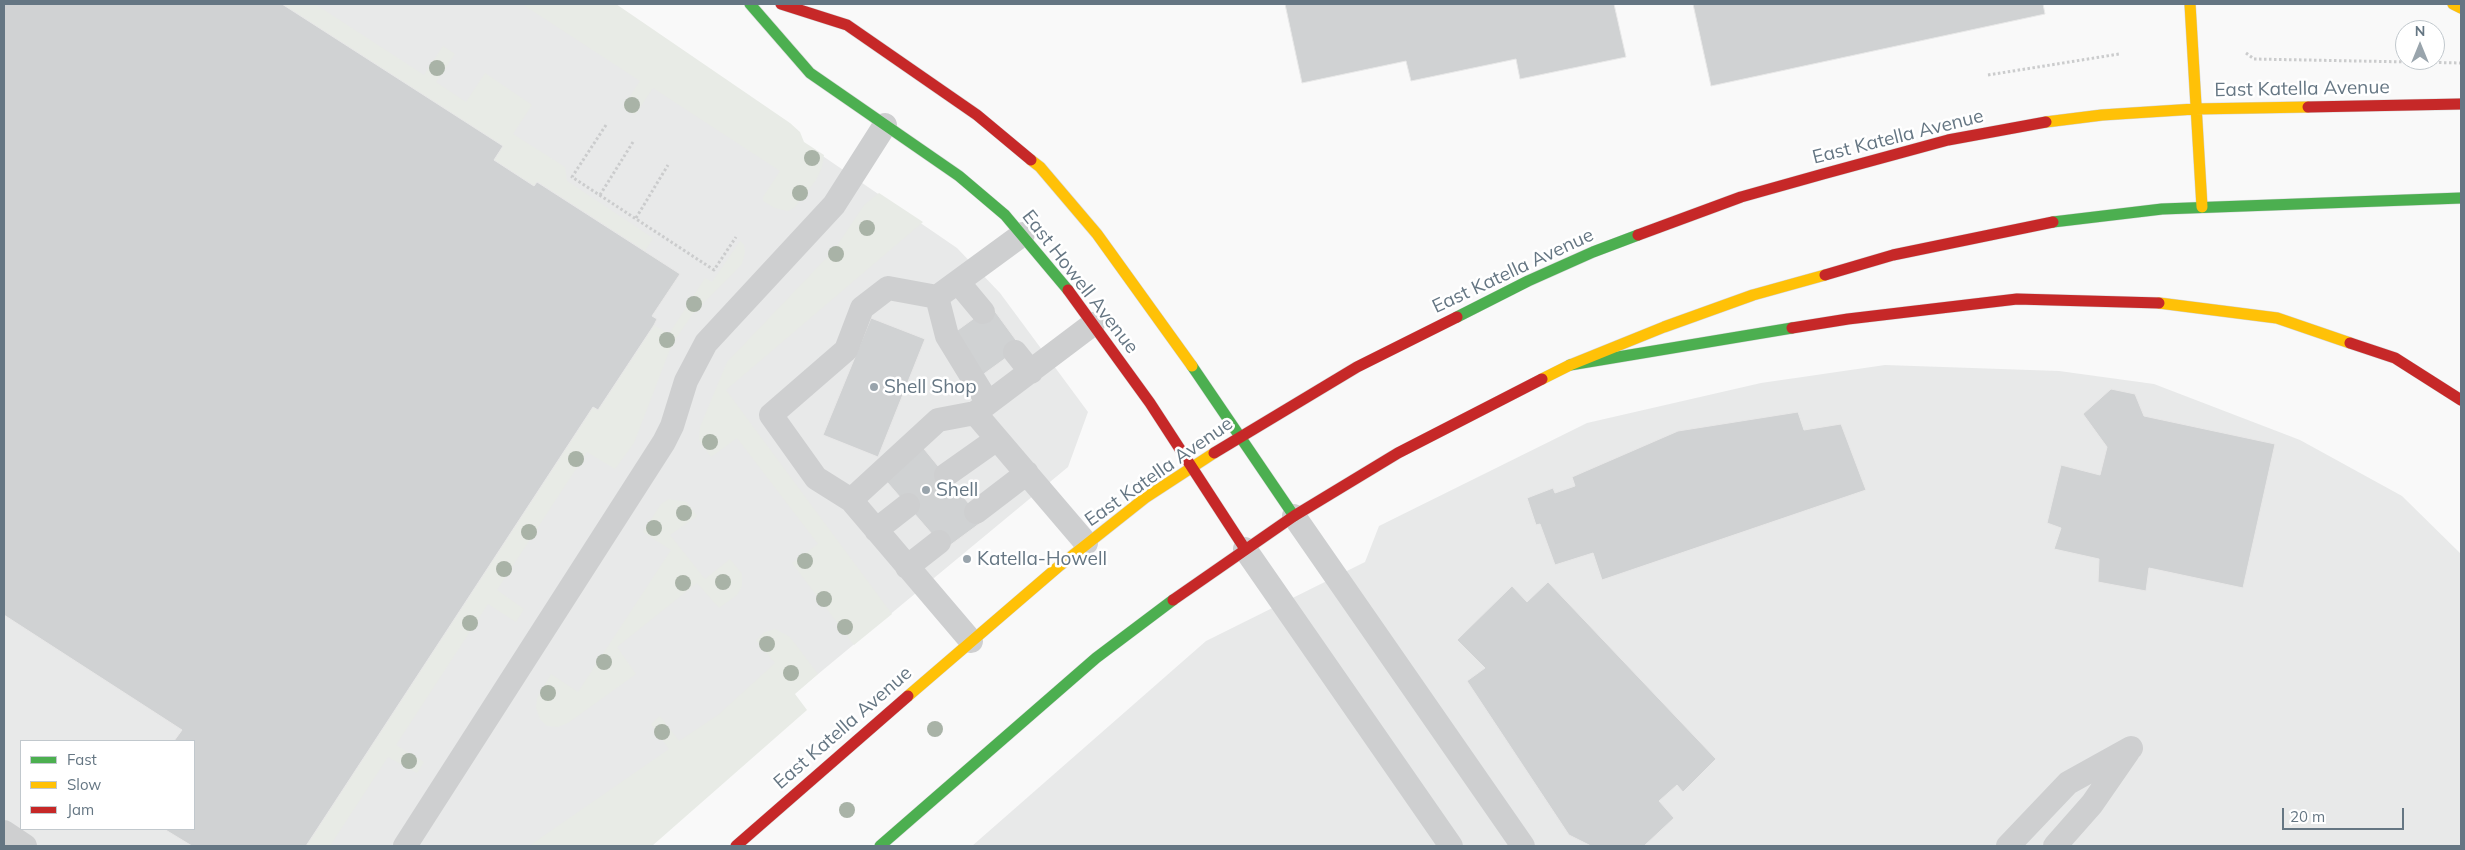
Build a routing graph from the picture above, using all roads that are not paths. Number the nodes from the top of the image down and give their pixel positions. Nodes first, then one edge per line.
1 (750, 4) edge
2 (782, 4) edge
3 (2190, 4) edge
4 (2453, 4) edge
5 (2461, 8) edge
6 (2461, 104) edge
7 (2195, 109) junction
8 (885, 125) junction
9 (2461, 198) edge
10 (2202, 207) junction
11 (1023, 234) junction
12 (958, 282) junction
13 (937, 298) junction
14 (982, 312) dead end
15 (1093, 324) junction
16 (1015, 352) dead end
17 (1570, 365) junction
18 (1030, 372) junction
19 (2461, 400) edge
20 (981, 408) junction
21 (1240, 436) junction
22 (997, 439) junction
23 (1193, 467) junction
24 (1027, 473) junction
25 (946, 476) dead end
26 (851, 500) junction
27 (908, 505) dead end
28 (976, 512) dead end
29 (1294, 516) junction
30 (876, 530) junction
31 (939, 542) dead end
32 (1086, 543) junction
33 (1245, 549) junction
34 (907, 567) junction
35 (971, 641) junction
36 (4, 832) edge
37 (25, 846) edge
38 (405, 846) edge
39 (736, 846) edge
40 (880, 846) edge
41 (1451, 846) edge
42 (1523, 846) edge
43 (2008, 846) edge
44 (2055, 846) edge

1 - 8 main road, East Howell Avenue
2 - 21 main road, East Howell Avenue
3 - 7 main road
4 - 5 main road
6 - 7 main road, East Katella Avenue
7 - 10 main road
7 - 21 main road, East Katella Avenue
8 - 11 main road, East Howell Avenue
8 - 38 lane
9 - 10 main road
10 - 17 main road
11 - 12 lane
11 - 15 main road, East Howell Avenue
12 - 13 lane
12 - 14 lane
13 - 20 lane
13 - 26 lane
15 - 18 lane
15 - 23 main road, East Howell Avenue
16 - 18 lane
17 - 19 main road
17 - 29 main road
18 - 20 lane
20 - 22 lane
20 - 26 lane
21 - 23 main road, East Katella Avenue
21 - 29 main road, East Howell Avenue
22 - 24 lane
22 - 25 lane
23 - 32 main road, East Katella Avenue
23 - 33 main road, East Howell Avenue
24 - 28 lane
24 - 32 lane
26 - 30 lane
27 - 30 lane
29 - 33 main road
29 - 42 lane
30 - 34 lane
31 - 34 lane
32 - 35 main road, East Katella Avenue
33 - 40 main road
33 - 41 lane
34 - 35 lane
35 - 39 main road, East Katella Avenue
36 - 37 lane
43 - 44 lane

